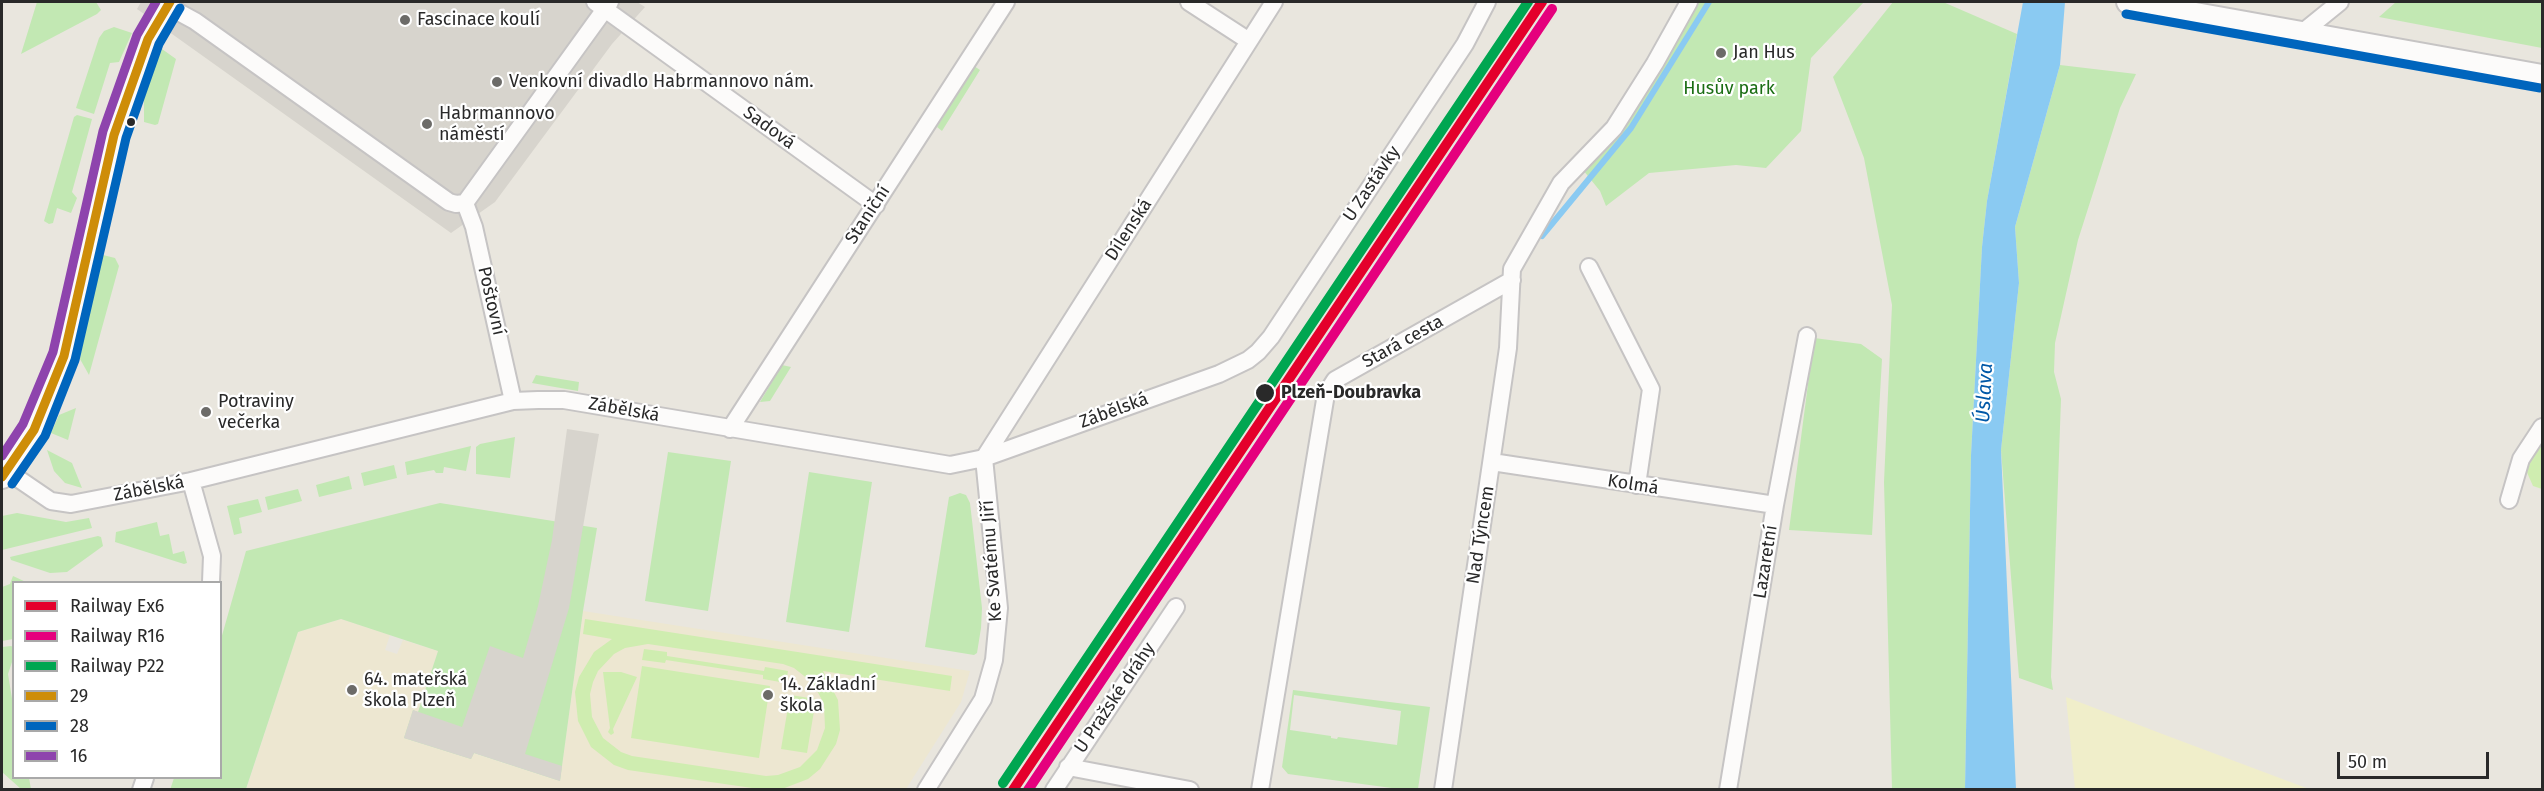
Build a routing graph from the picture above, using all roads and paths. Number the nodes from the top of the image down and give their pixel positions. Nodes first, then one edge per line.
1 (1006, 2) edge
2 (1189, 2) edge
3 (1274, 2) edge
4 (1487, 2) edge
5 (1689, 2) edge
6 (2128, 2) edge
7 (2340, 2) edge
8 (166, 3) edge
9 (603, 4) edge
10 (2303, 32) junction
11 (1250, 40) junction
12 (2542, 76) edge
13 (465, 203) junction
14 (876, 205) junction
15 (1589, 267) dead end
16 (1512, 279) junction
17 (1807, 336) dead end
18 (1248, 360) joint
19 (513, 401) junction
20 (2542, 427) edge
21 (730, 429) junction
22 (984, 458) junction
23 (1492, 462) junction
24 (4, 474) edge
25 (191, 481) junction
26 (1637, 485) junction
27 (2509, 500) dead end
28 (1775, 505) junction
29 (211, 581) edge
30 (1176, 608) dead end
31 (1068, 767) junction
32 (926, 789) edge
33 (1054, 789) edge
34 (1190, 789) edge
35 (1260, 789) edge
36 (1443, 789) edge
37 (1728, 789) edge

1 - 14 street, Staniční
2 - 11 street
3 - 11 street, Dílenská
4 - 18 street, U Zastávky
5 - 16 street
6 - 10 main road
7 - 10 street
8 - 13 street
8 - 24 main road
9 - 13 street
9 - 14 street, Sadová
10 - 12 main road
11 - 22 street, Dílenská
13 - 19 street, Poštovní
14 - 21 street, Staniční
15 - 26 street
16 - 23 street, Nad Týncem
16 - 35 street, Stará cesta
17 - 28 street, Lazaretní
18 - 22 street, Zábělská
19 - 21 street, Zábělská
19 - 25 street, Zábělská
20 - 27 street
21 - 22 street, Zábělská
22 - 32 street, Ke Svatému Jiří
23 - 26 street, Kolmá
23 - 36 street, Nad Týncem
24 - 25 street, Zábělská
25 - 29 street
26 - 28 street, Kolmá
28 - 37 street, Lazaretní
30 - 31 street, U Pražské dráhy
31 - 33 street, U Pražské dráhy
31 - 34 street

